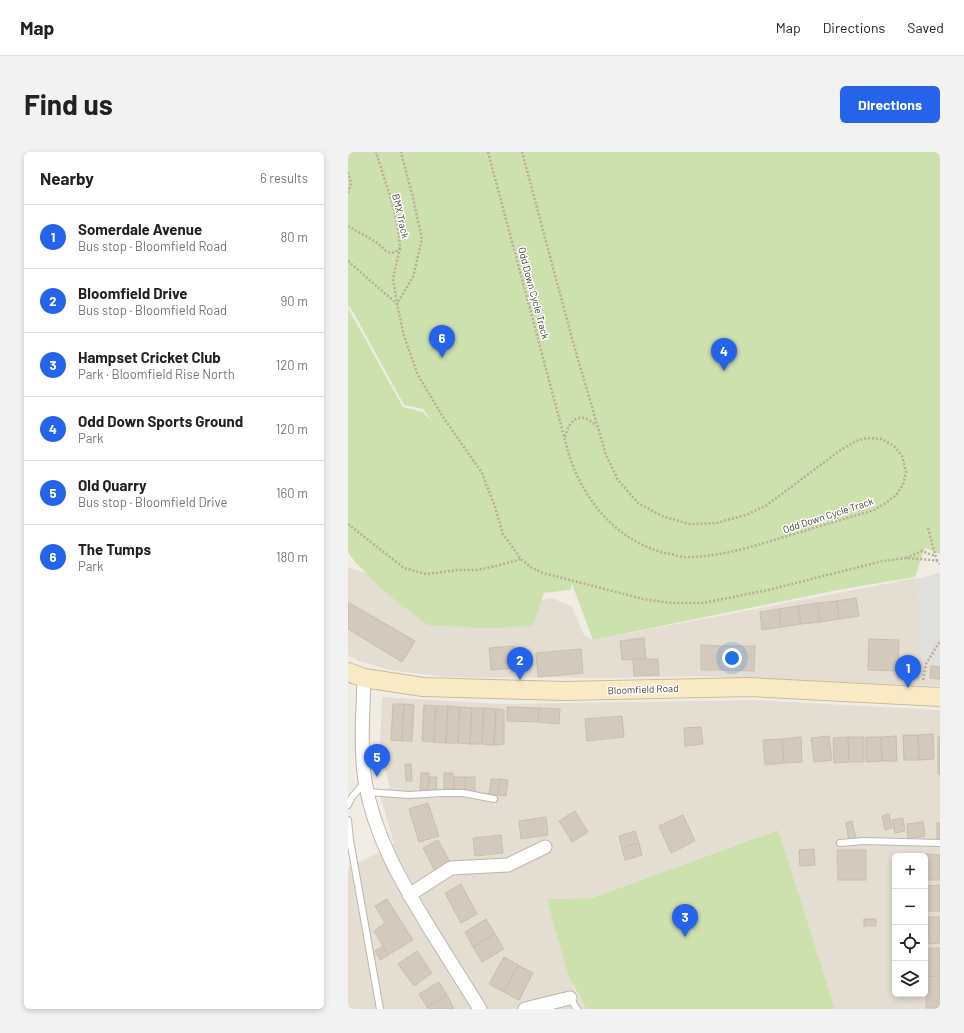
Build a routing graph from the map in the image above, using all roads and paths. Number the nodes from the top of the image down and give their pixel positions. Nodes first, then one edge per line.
1 (376, 152) edge
2 (400, 152) edge
3 (488, 152) edge
4 (522, 152) edge
5 (348, 172) edge
6 (348, 194) edge
7 (348, 226) edge
8 (400, 248) junction
9 (348, 261) edge
10 (397, 304) junction
11 (598, 428) junction
12 (565, 438) junction
13 (348, 524) edge
14 (928, 528) dead end
15 (935, 557) junction
16 (906, 558) junction
17 (521, 559) junction
18 (937, 562) junction
19 (940, 564) edge
20 (940, 641) edge
21 (356, 675) edge
22 (921, 696) junction
23 (940, 697) edge
24 (367, 786) junction
25 (494, 799) dead end
26 (348, 805) edge
27 (348, 820) edge
28 (840, 843) dead end
29 (940, 843) edge
30 (545, 846) dead end
31 (409, 895) junction
32 (574, 1003) edge
33 (380, 1009) edge
34 (480, 1009) edge
35 (525, 1009) edge

1 - 8 path, BMX Track
2 - 10 path
3 - 12 path, Odd Down Cycle Track
4 - 11 path, Odd Down Cycle Track
5 - 6 path
7 - 8 path, BMX Track
8 - 10 path
9 - 10 path
10 - 17 path
11 - 12 path
11 - 12 path, Odd Down Cycle Track
13 - 17 path
14 - 15 path
15 - 16 path
15 - 18 path
16 - 17 path
16 - 18 path
18 - 19 path
20 - 22 path
21 - 22 street, Bloomfield Road
21 - 24 street
22 - 23 street, Bloomfield Road
24 - 25 lane
24 - 26 lane
24 - 31 street
27 - 33 lane
28 - 29 lane
30 - 31 street
31 - 34 street
32 - 35 street

